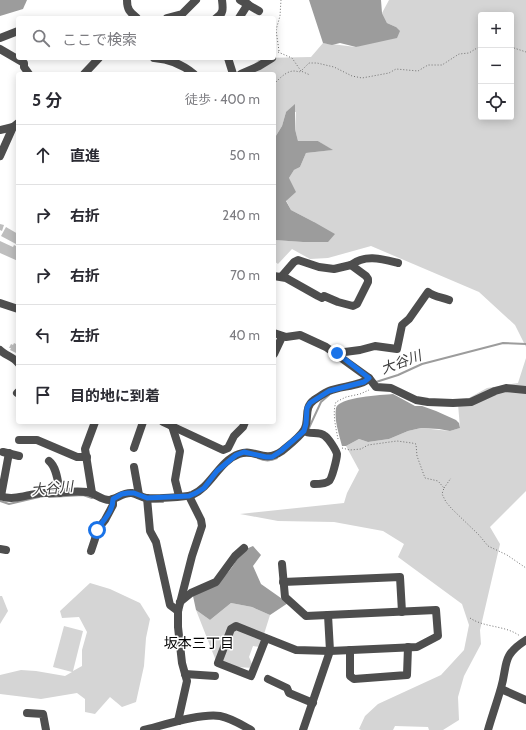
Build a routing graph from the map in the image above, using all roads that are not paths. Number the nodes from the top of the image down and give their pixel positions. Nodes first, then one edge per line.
1 (127, 0) edge
2 (196, 0) edge
3 (222, 0) edge
4 (244, 1) edge
5 (259, 11) dead end
6 (135, 16) edge
7 (174, 16) edge
8 (218, 16) edge
9 (240, 16) edge
10 (16, 32) edge
11 (0, 38) edge
12 (0, 49) edge
13 (16, 56) edge
14 (25, 60) edge
15 (97, 60) edge
16 (170, 60) edge
17 (229, 60) edge
18 (268, 60) edge
19 (28, 72) edge
20 (86, 72) edge
21 (191, 72) edge
22 (232, 72) edge
23 (246, 72) edge
24 (16, 125) edge
25 (16, 127) edge
26 (0, 130) edge
27 (0, 156) edge
28 (398, 263) dead end
29 (351, 265) junction
30 (278, 276) edge
31 (449, 300) dead end
32 (0, 303) edge
33 (16, 308) edge
34 (276, 334) edge
35 (282, 337) junction
36 (0, 350) edge
37 (276, 350) edge
38 (337, 353) junction
39 (16, 360) edge
40 (372, 381) junction
41 (526, 390) edge
42 (94, 424) edge
43 (142, 424) edge
44 (168, 424) edge
45 (244, 424) edge
46 (172, 426) junction
47 (304, 431) junction
48 (19, 440) dead end
49 (134, 448) dead end
50 (228, 448) junction
51 (236, 455) junction
52 (19, 456) dead end
53 (87, 457) junction
54 (49, 461) dead end
55 (134, 467) dead end
56 (314, 484) dead end
57 (60, 493) junction
58 (92, 493) junction
59 (1, 496) edge
60 (179, 496) junction
61 (189, 496) junction
62 (143, 497) junction
63 (113, 499) junction
64 (244, 548) dead end
65 (91, 551) dead end
66 (282, 564) dead end
67 (283, 582) junction
68 (180, 602) junction
69 (178, 611) junction
70 (402, 612) junction
71 (328, 615) junction
72 (266, 638) junction
73 (525, 640) edge
74 (408, 647) junction
75 (350, 650) junction
76 (330, 651) junction
77 (185, 674) junction
78 (216, 676) dead end
79 (268, 679) dead end
80 (500, 689) junction
81 (526, 700) edge
82 (313, 703) junction
83 (27, 713) dead end
84 (175, 722) junction
85 (46, 730) edge
86 (144, 730) edge
87 (164, 730) edge
88 (251, 730) edge
89 (303, 730) edge
90 (488, 730) edge

1 - 6 street
2 - 7 street
3 - 8 street
4 - 5 street
4 - 9 street
10 - 11 street
12 - 13 street
14 - 19 street
15 - 20 street
16 - 21 street
17 - 22 street
18 - 23 street
24 - 26 street
25 - 27 street
28 - 29 street
29 - 30 street
29 - 30 street
31 - 38 street
32 - 33 street
34 - 35 street
35 - 37 street
35 - 38 street
36 - 39 street
38 - 40 street
40 - 41 street
40 - 47 street
42 - 53 street
43 - 49 street
44 - 46 street
45 - 50 street
46 - 50 street
46 - 60 street
47 - 51 street
47 - 56 street
48 - 53 street
50 - 51 street
51 - 61 street
52 - 59 street
53 - 58 street
54 - 57 street
55 - 62 street
57 - 58 street
57 - 59 street
58 - 63 street
60 - 61 street
60 - 62 street
61 - 68 street
62 - 63 street
62 - 69 street
63 - 65 street
64 - 68 street
66 - 67 street
67 - 70 street
67 - 71 street
68 - 69 street
69 - 77 street
70 - 71 street
70 - 74 street
71 - 76 street
72 - 72 street
72 - 76 street
73 - 80 street
74 - 75 street
74 - 75 street
75 - 76 street
76 - 82 street
77 - 78 street
77 - 84 street
79 - 82 street
80 - 81 street
80 - 90 street
82 - 89 street
83 - 85 street
84 - 86 street
84 - 87 street
84 - 88 street

